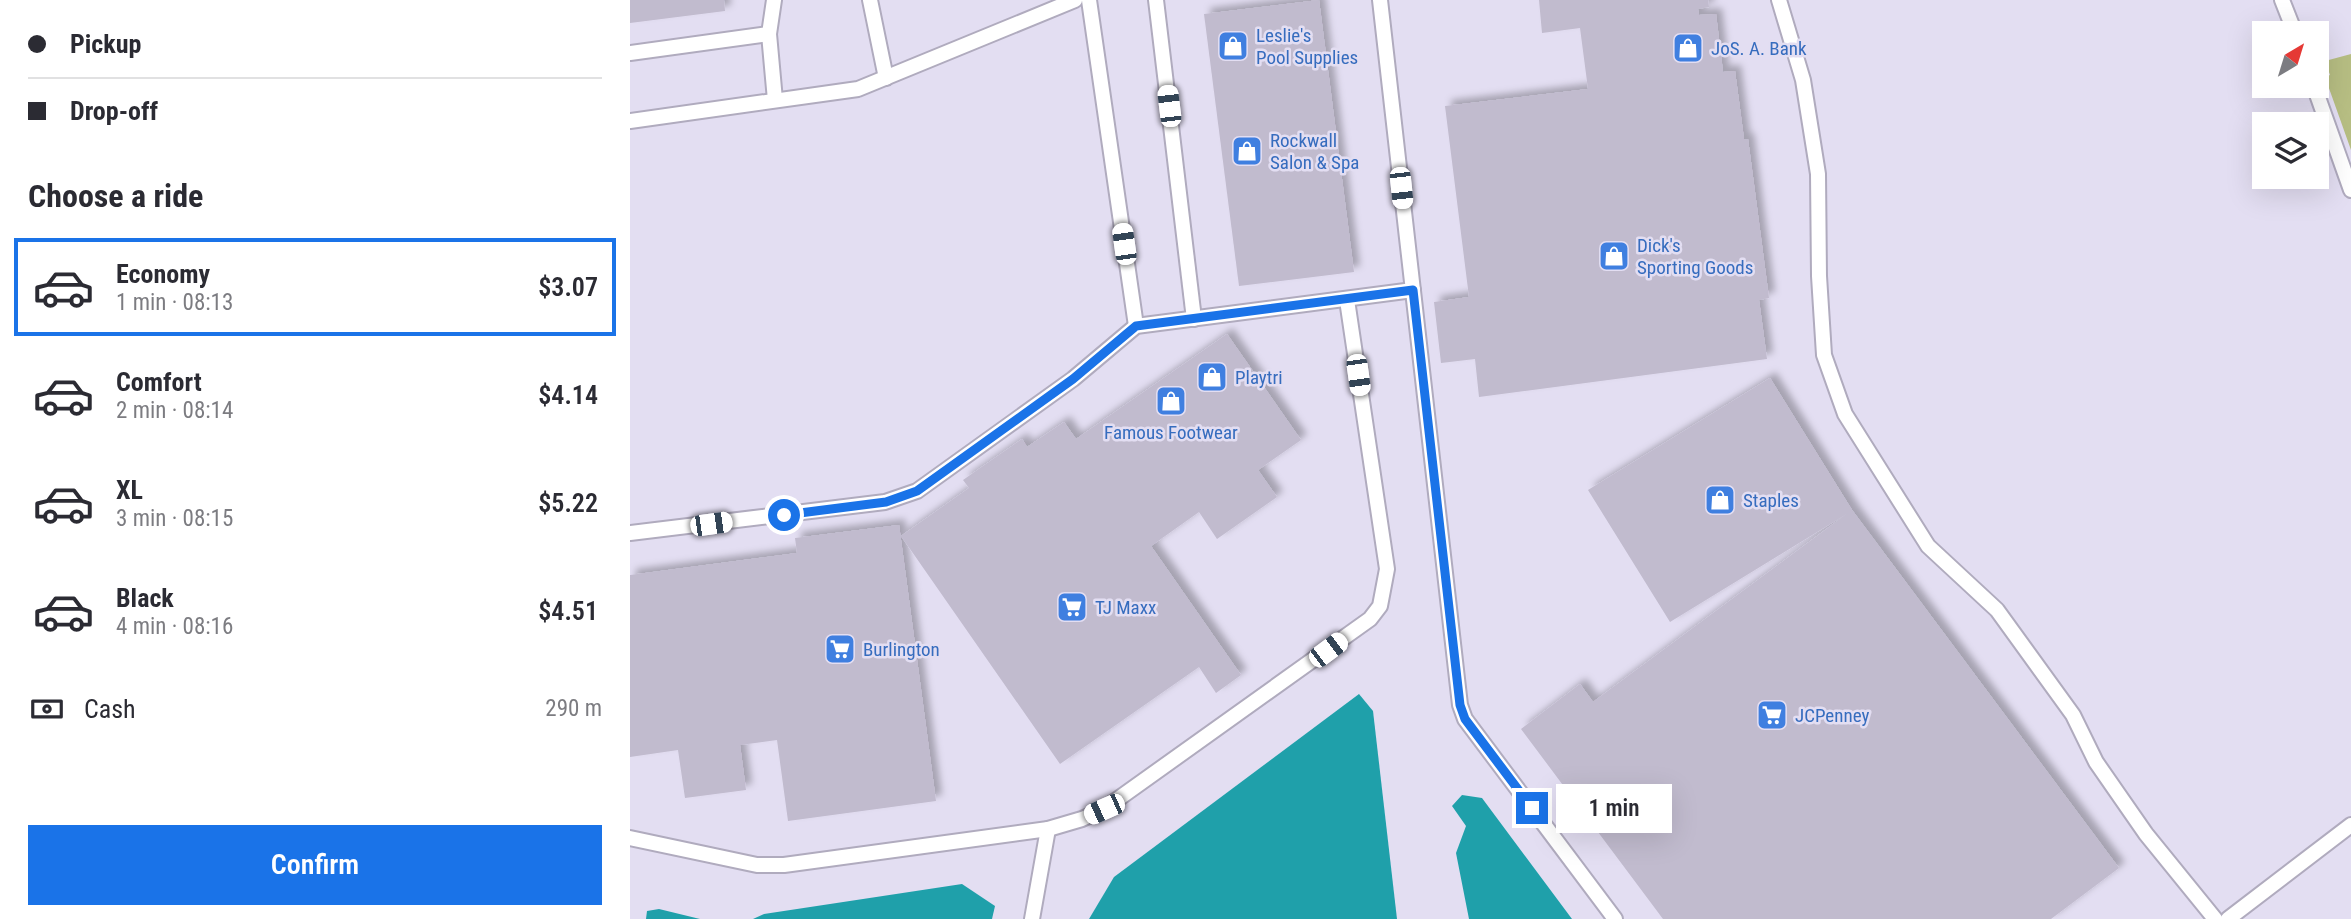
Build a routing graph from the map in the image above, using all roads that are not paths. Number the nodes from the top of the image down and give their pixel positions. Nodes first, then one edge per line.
1 (774, 0) edge
2 (870, 0) edge
3 (1074, 0) edge
4 (1089, 0) edge
5 (1156, 0) edge
6 (1380, 0) edge
7 (1779, 0) edge
8 (2282, 0) edge
9 (2290, 21) edge
10 (769, 34) junction
11 (630, 53) edge
12 (886, 78) junction
13 (2318, 98) edge
14 (775, 100) junction
15 (630, 121) edge
16 (2351, 190) edge
17 (1413, 290) junction
18 (1347, 300) junction
19 (1194, 318) junction
20 (1136, 326) junction
21 (630, 533) edge
22 (2351, 825) edge
23 (1048, 829) junction
24 (630, 838) edge
25 (1032, 919) edge
26 (1615, 919) edge
27 (2216, 919) edge
28 (2228, 919) edge

1 - 10 lane
2 - 12 lane
3 - 12 lane
4 - 20 lane
5 - 19 lane
6 - 17 lane
7 - 27 lane
8 - 9 lane
10 - 11 lane
10 - 14 lane
12 - 14 lane
13 - 16 lane
14 - 15 lane
17 - 18 lane
17 - 26 lane
18 - 19 lane
18 - 23 lane
19 - 20 lane
20 - 21 lane
22 - 28 lane
23 - 24 lane
23 - 25 lane

